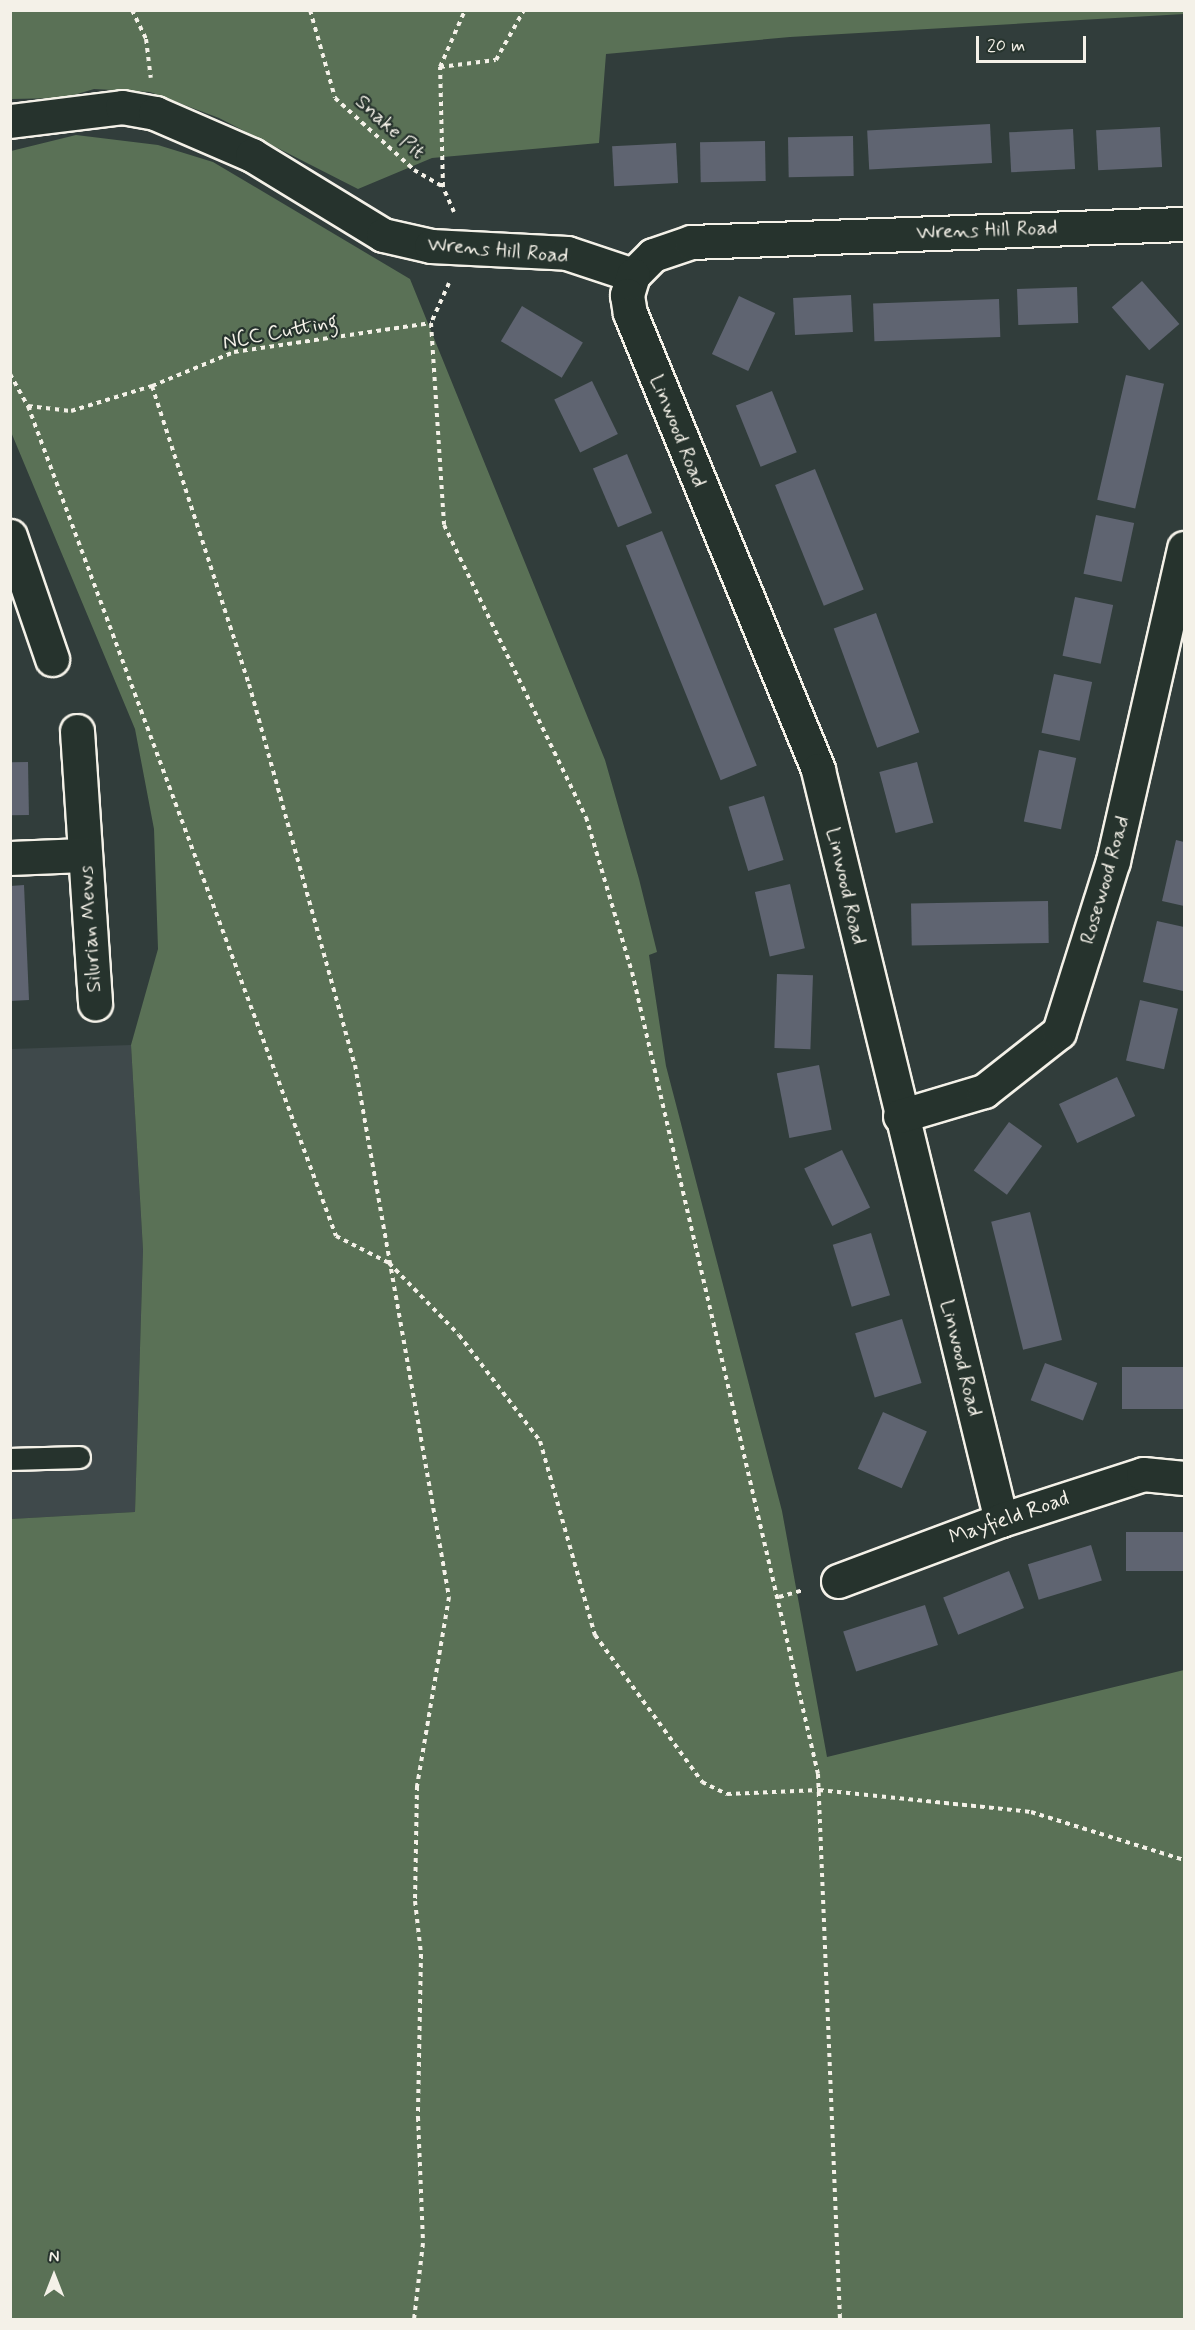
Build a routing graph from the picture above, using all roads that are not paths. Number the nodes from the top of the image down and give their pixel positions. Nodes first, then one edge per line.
1 (10, 121) edge
2 (1185, 224) edge
3 (633, 275) junction
4 (10, 536) edge
5 (1185, 548) edge
6 (52, 659) dead end
7 (77, 731) dead end
8 (85, 855) junction
9 (10, 858) edge
10 (95, 1003) dead end
11 (900, 1116) junction
12 (79, 1456) dead end
13 (10, 1459) edge
14 (1185, 1478) edge
15 (1001, 1520) junction
16 (838, 1581) dead end

1 - 3 street, Wrens Hill Road
2 - 3 street, Wrens Hill Road
3 - 11 street, Linwood Road
4 - 6 street
5 - 11 street, Rosewood Road
7 - 8 street, Silurian Mews
8 - 9 street, Silurian Mews
8 - 10 street, Silurian Mews
11 - 15 street, Linwood Road
12 - 13 lane
14 - 15 street, Mayfield Road
15 - 16 street, Mayfield Road

